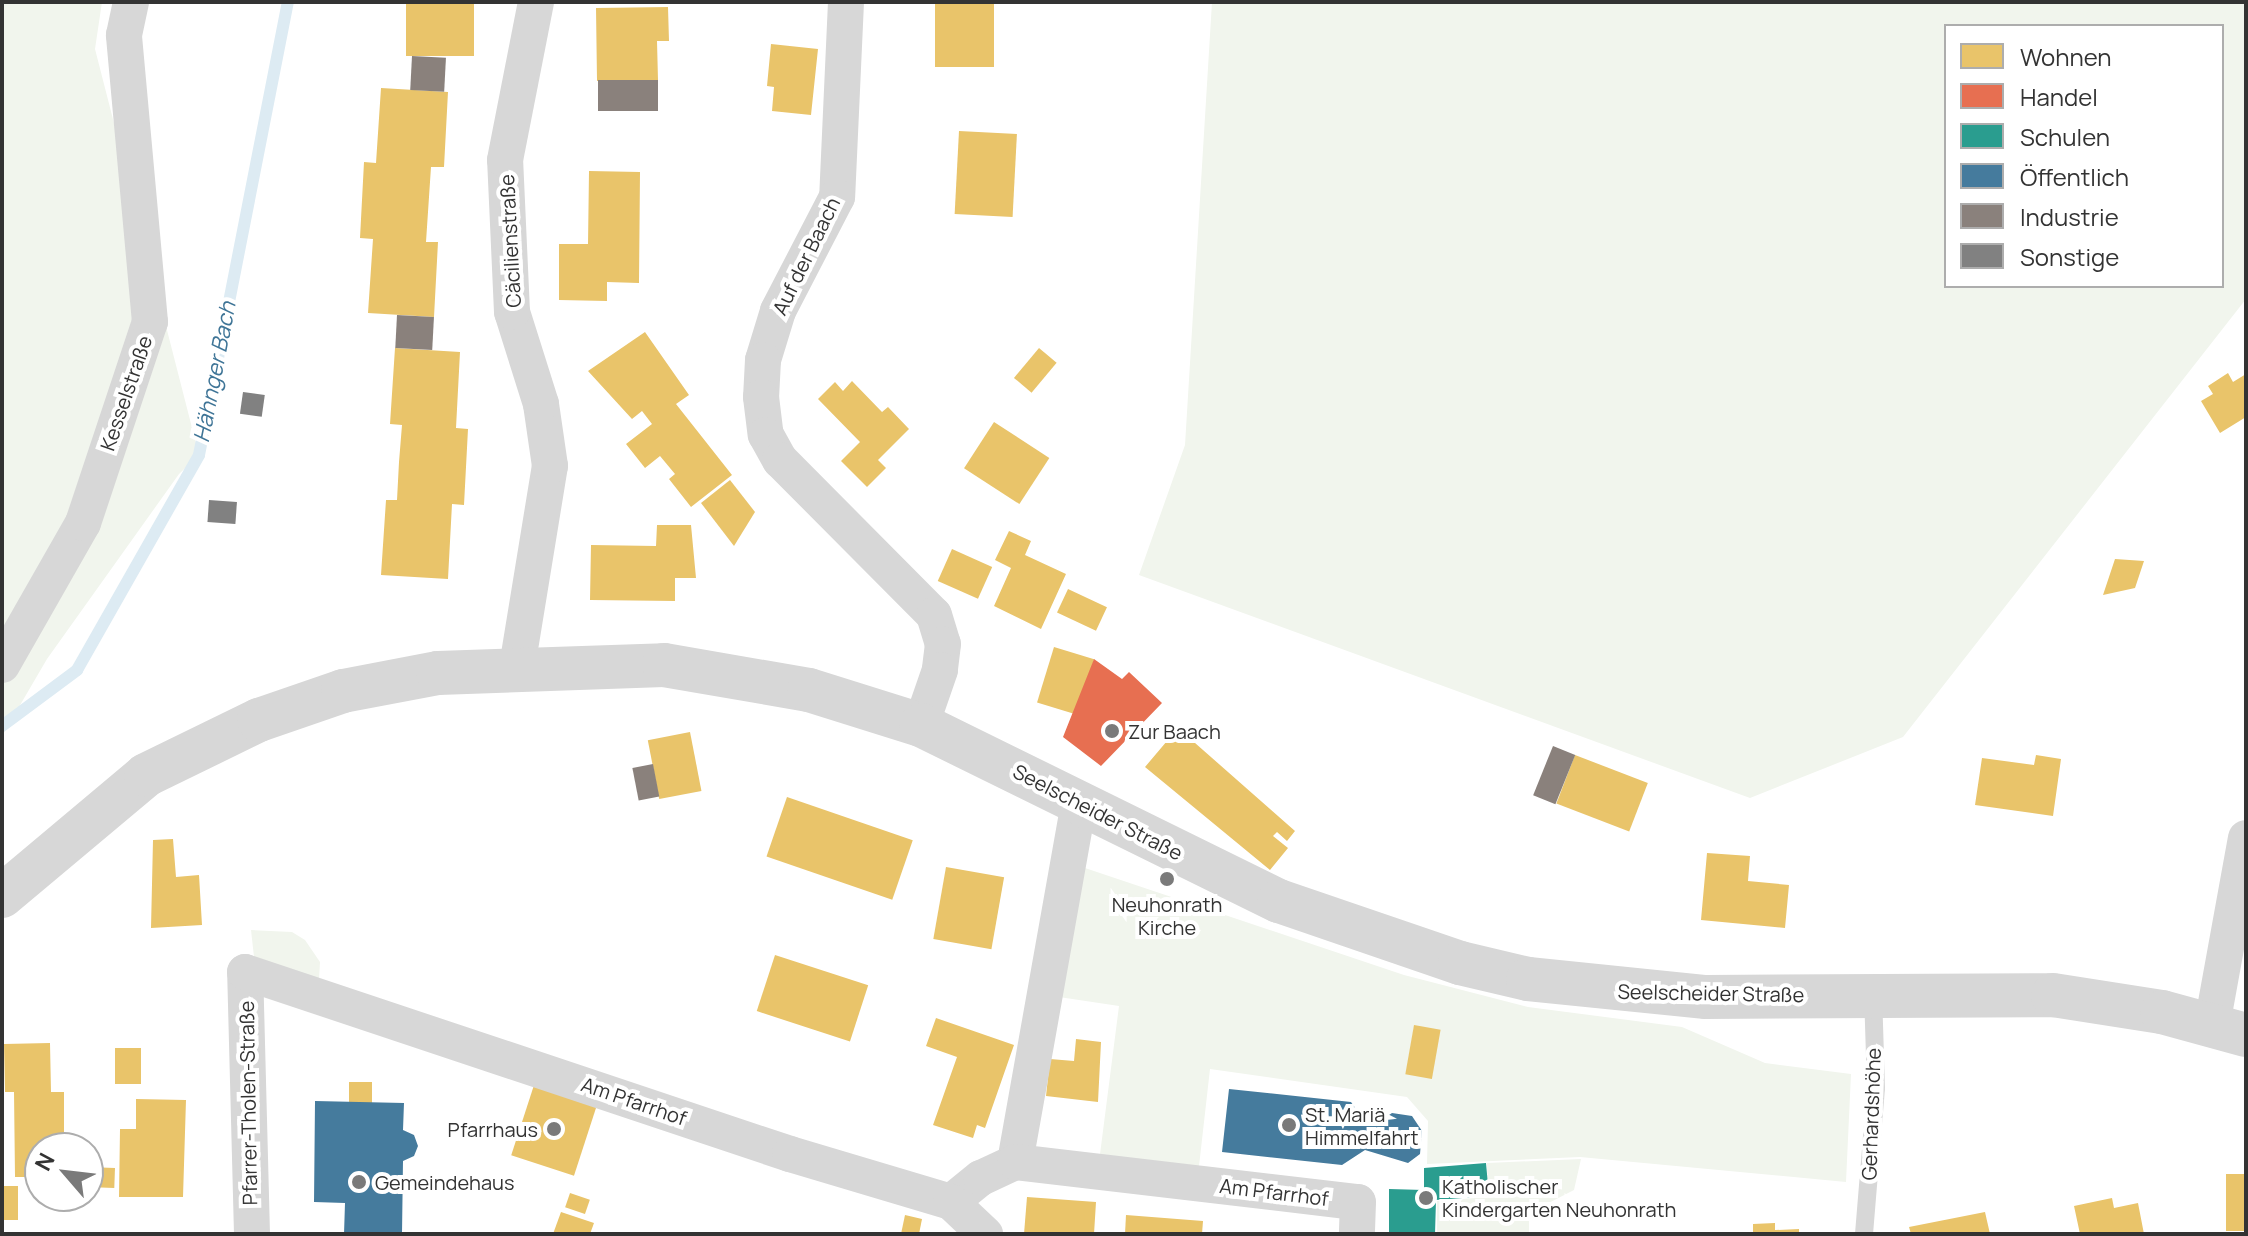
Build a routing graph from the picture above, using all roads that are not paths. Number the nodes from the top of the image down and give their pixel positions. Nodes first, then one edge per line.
1 (131, 2) edge
2 (536, 2) edge
3 (846, 2) edge
4 (2, 665) edge
5 (517, 667) junction
6 (921, 725) junction
7 (1079, 801) junction
8 (2246, 838) edge
9 (2, 896) edge
10 (245, 972) joint
11 (1873, 994) junction
12 (2229, 1030) edge
13 (1015, 1162) junction
14 (951, 1202) junction
15 (252, 1234) edge
16 (985, 1234) edge
17 (1357, 1234) edge
18 (1864, 1234) edge

1 - 4 street, Kesselstraße
2 - 5 street, Cäcilienstraße
3 - 6 street, Auf der Baach
5 - 6 street, Seelscheider Straße
5 - 9 street, Seelscheider Straße
6 - 7 street, Seelscheider Straße
7 - 11 street, Seelscheider Straße
7 - 13 street
8 - 12 street
10 - 14 street, Am Pfarrhof
10 - 15 street, Pfarrer-Tholen-Straße
11 - 12 street, Seelscheider Straße
11 - 18 lane, Gerhardshöhe
13 - 14 street
13 - 17 street, Am Pfarrhof
14 - 16 street

